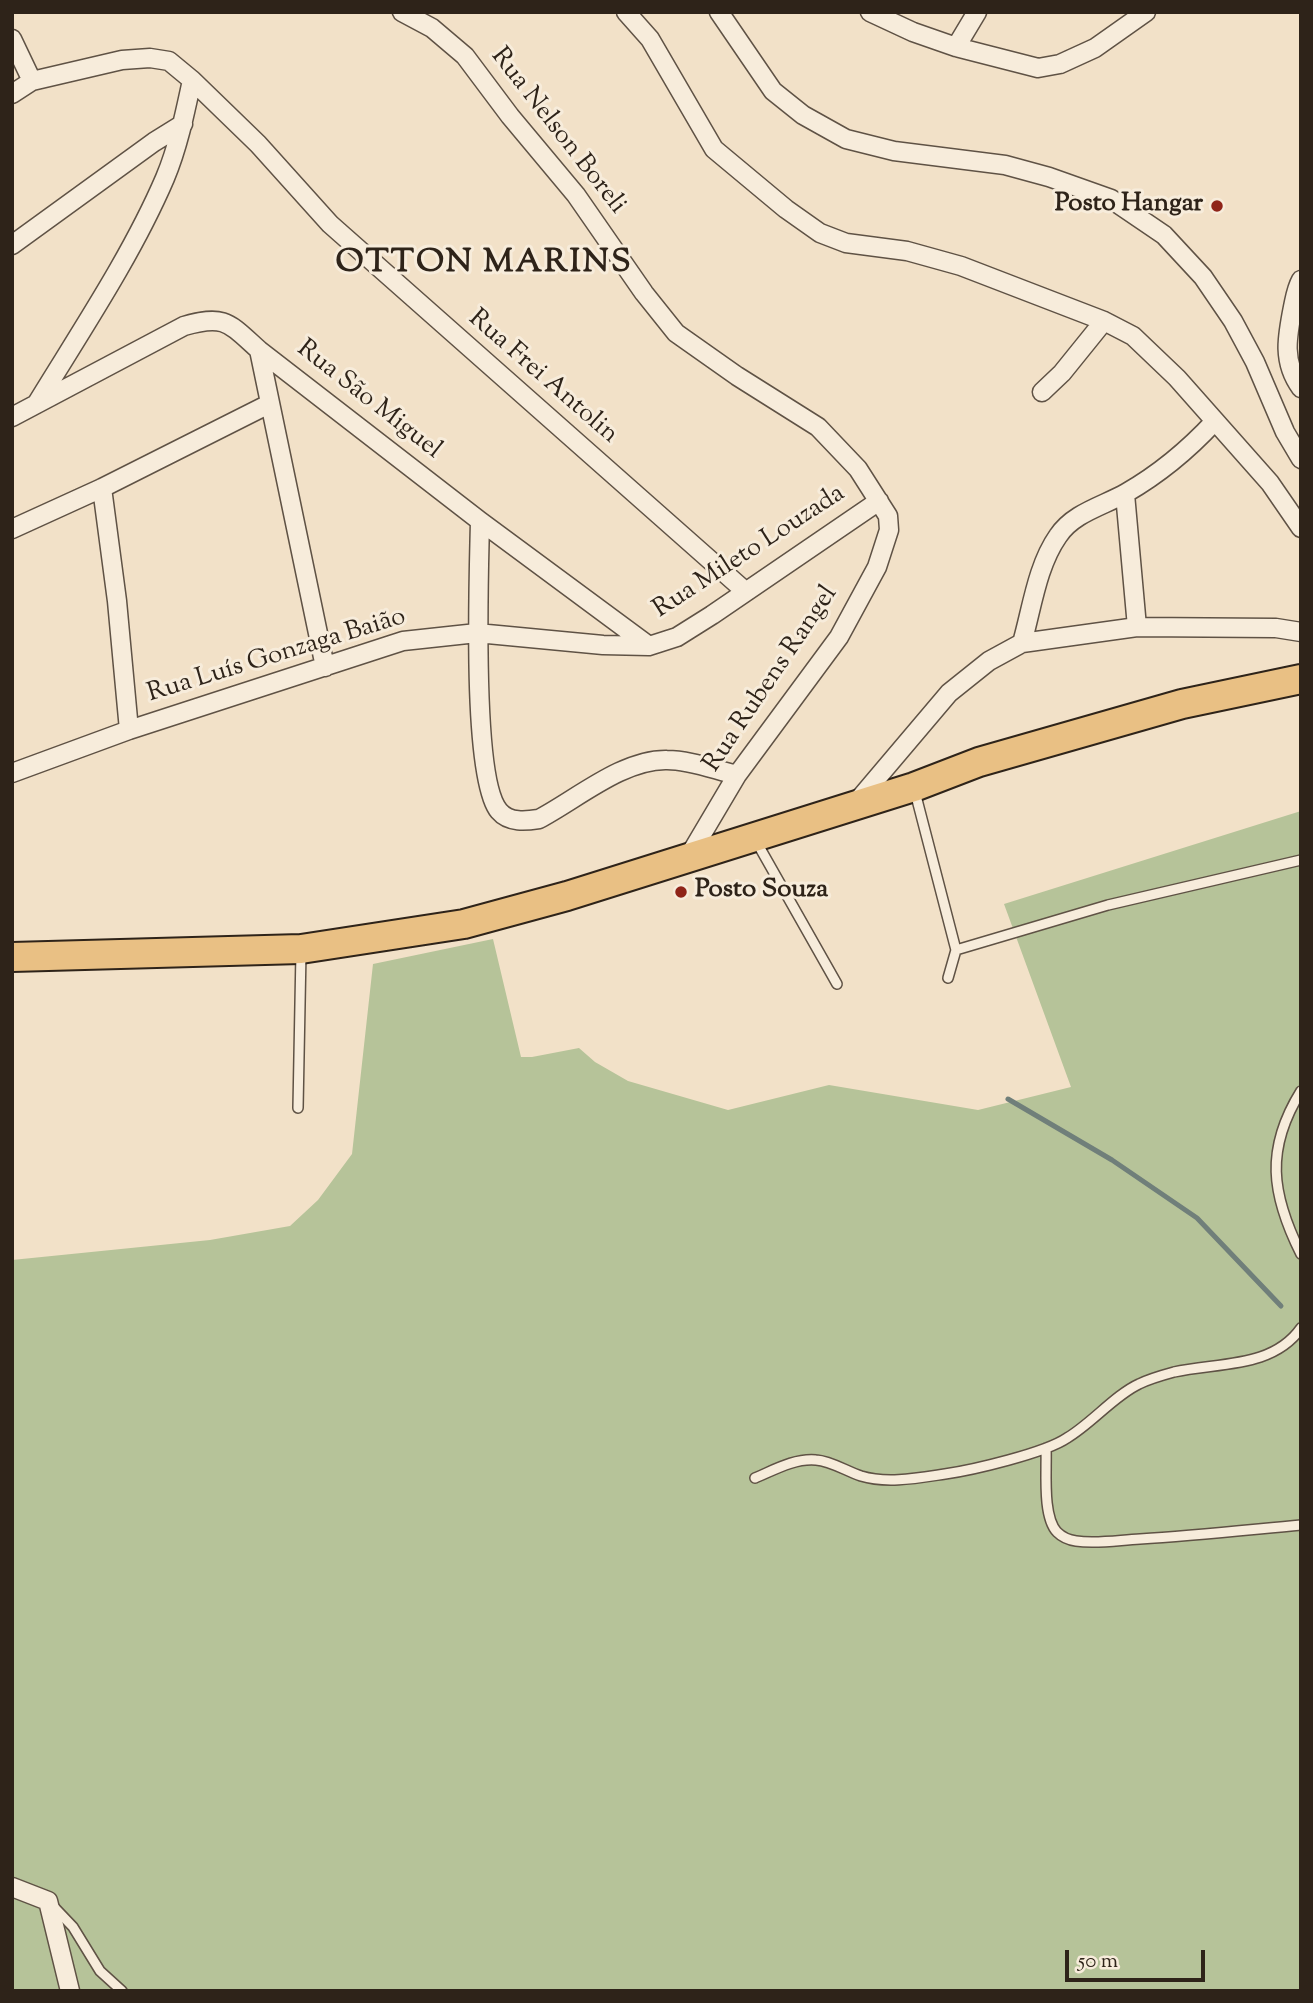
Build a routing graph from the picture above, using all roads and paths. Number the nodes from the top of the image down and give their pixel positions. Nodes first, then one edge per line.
1 (402, 12) edge
2 (442, 12) edge
3 (626, 12) edge
4 (719, 12) edge
5 (870, 12) edge
6 (977, 12) edge
7 (1146, 12) edge
8 (432, 28) junction
9 (12, 39) edge
10 (956, 47) junction
11 (192, 80) junction
12 (32, 81) junction
13 (12, 94) edge
14 (183, 124) junction
15 (12, 245) edge
16 (1301, 280) edge
17 (1104, 321) junction
18 (259, 350) junction
19 (1301, 388) edge
20 (1042, 392) dead end
21 (269, 404) junction
22 (36, 405) junction
23 (12, 417) edge
24 (1213, 422) junction
25 (1301, 459) edge
26 (102, 488) junction
27 (1125, 494) junction
28 (879, 501) junction
29 (480, 521) junction
30 (1301, 528) edge
31 (12, 529) edge
32 (889, 530) joint
33 (745, 591) junction
34 (1137, 627) junction
35 (1301, 632) edge
36 (477, 633) junction
37 (1022, 643) junction
38 (649, 646) junction
39 (325, 667) junction
40 (1301, 679) edge
41 (129, 730) junction
42 (12, 773) edge
43 (737, 775) junction
44 (914, 787) junction
45 (853, 806) junction
46 (753, 836) junction
47 (689, 856) junction
48 (1301, 860) edge
49 (301, 949) junction
50 (956, 950) junction
51 (12, 957) edge
52 (948, 978) dead end
53 (837, 984) dead end
54 (1301, 1091) edge
55 (298, 1108) dead end
56 (1301, 1254) edge
57 (1301, 1328) edge
58 (1046, 1448) junction
59 (755, 1478) dead end
60 (1301, 1525) edge
61 (12, 1887) edge
62 (48, 1901) junction
63 (70, 1991) edge
64 (122, 1991) edge

1 - 8 street, Rua Nelson Boreli
2 - 8 street
3 - 17 street
4 - 25 street
5 - 10 street
6 - 10 street
7 - 10 street
8 - 28 street, Rua Nelson Boreli
9 - 12 street
11 - 12 street, Rua Frei Antolin
11 - 14 street
11 - 33 street, Rua Frei Antolin
12 - 13 street, Rua Frei Antolin
14 - 15 street
14 - 22 street
16 - 19 street
17 - 20 street
17 - 24 street
18 - 21 street
18 - 22 street, Rua São Miguel
18 - 29 street, Rua São Miguel
21 - 26 street
21 - 39 street
22 - 23 street, Rua São Miguel
24 - 27 street
24 - 30 street
26 - 31 street
26 - 41 street
27 - 34 street
27 - 37 street
28 - 32 street, Rua Nelson Boreli
28 - 33 street, Rua Mileto Louzada
29 - 36 street
29 - 38 street, Rua São Miguel
32 - 43 street, Rua Rubens Rangel
33 - 38 street, Rua Mileto Louzada
34 - 35 street
34 - 37 street
36 - 38 street, Rua Luís Gonzaga Baião
36 - 39 street, Rua Luís Gonzaga Baião
36 - 43 street
37 - 45 street
39 - 41 street, Rua Luís Gonzaga Baião
40 - 44 highway
41 - 42 street, Rua Luís Gonzaga Baião
43 - 47 street, Rua Rubens Rangel
44 - 45 highway
44 - 50 lane
45 - 46 highway
46 - 47 highway
46 - 53 lane
47 - 49 highway
48 - 50 lane
49 - 51 highway
49 - 55 lane
50 - 52 lane
54 - 56 lane
57 - 58 lane
58 - 59 lane
58 - 60 lane
61 - 62 street
62 - 63 street
62 - 64 lane

